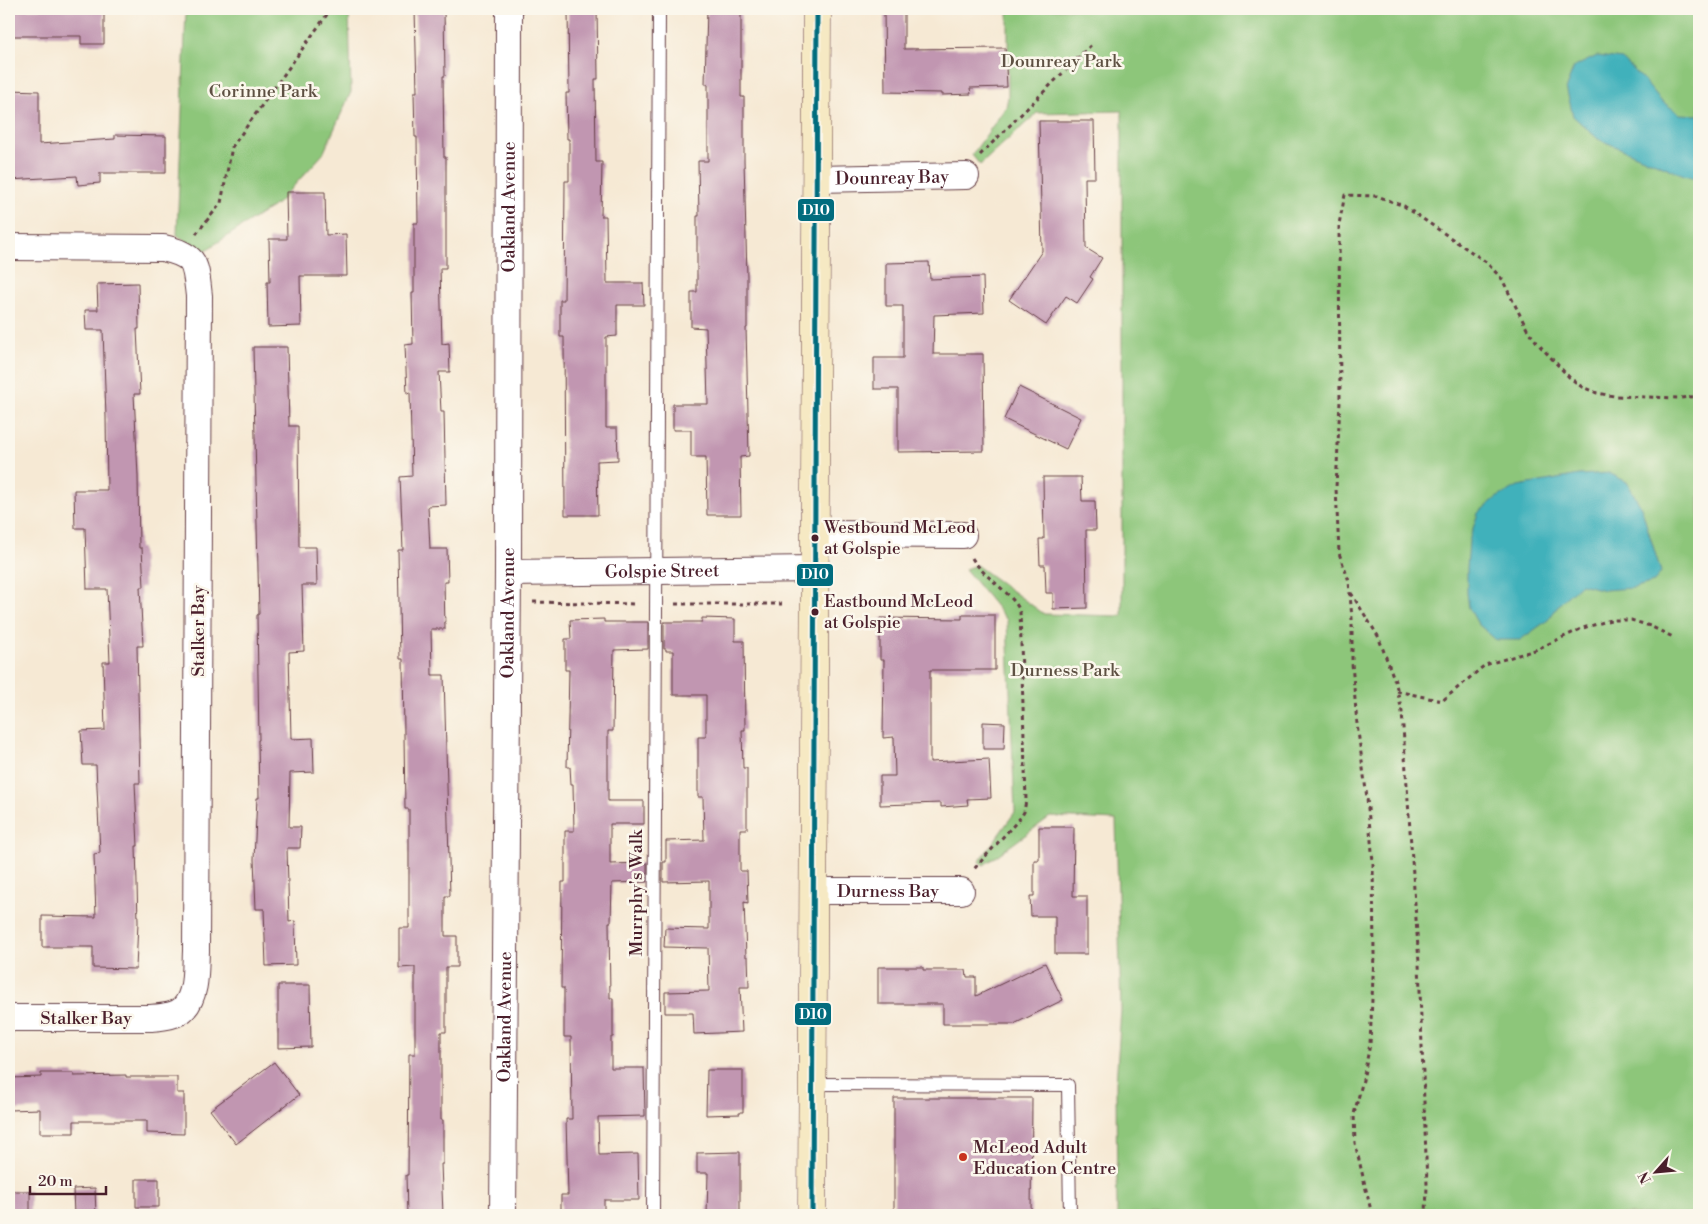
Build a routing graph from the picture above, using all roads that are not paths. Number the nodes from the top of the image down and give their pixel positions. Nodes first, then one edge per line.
1 (509, 9) edge
2 (659, 9) edge
3 (817, 9) edge
4 (966, 176) road end
5 (817, 179) junction
6 (9, 247) edge
7 (815, 534) junction
8 (963, 534) road end
9 (816, 569) junction
10 (657, 571) junction
11 (508, 573) junction
12 (814, 891) junction
13 (961, 891) road end
14 (9, 1018) edge
15 (813, 1084) junction
16 (503, 1215) edge
17 (653, 1215) edge
18 (812, 1215) edge
19 (1070, 1215) edge

1 - 11 street, Oakland Avenue
2 - 10 lane, Murrphy's Walk
3 - 5 street
4 - 5 street, Dounreay Bay
5 - 7 street
6 - 14 street, Stalker Bay
7 - 8 street
7 - 9 street
9 - 10 street, Golspie Street
9 - 12 street
10 - 11 street, Golspie Street
10 - 17 lane, Murrphy's Walk
11 - 16 street, Oakland Avenue
12 - 13 street, Durness Bay
12 - 15 street
15 - 18 street
15 - 19 lane

